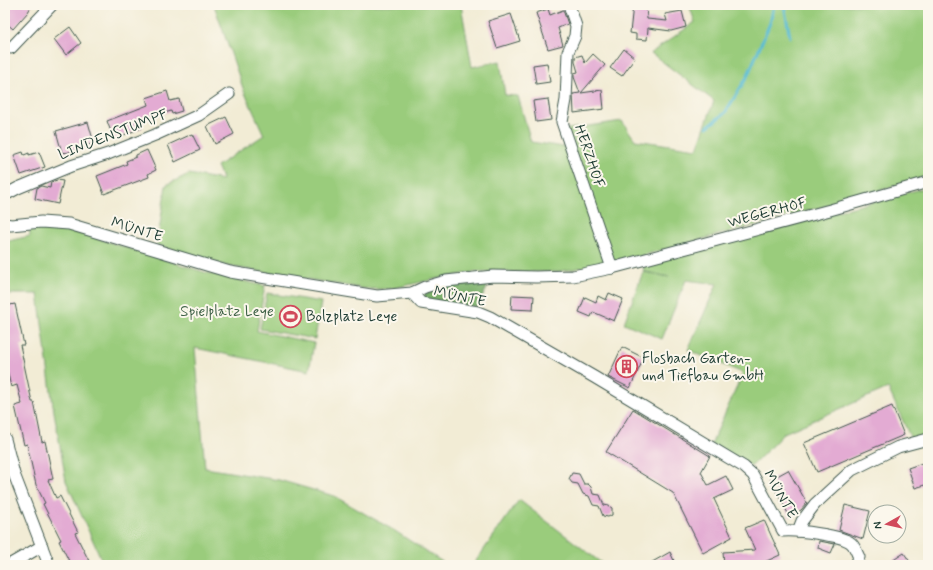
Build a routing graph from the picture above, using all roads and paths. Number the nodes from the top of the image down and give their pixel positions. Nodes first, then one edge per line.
1 (52, 5) edge
2 (569, 5) edge
3 (11, 48) dead end
4 (229, 94) dead end
5 (928, 182) edge
6 (5, 195) edge
7 (5, 224) edge
8 (612, 268) junction
9 (412, 293) junction
10 (5, 439) edge
11 (928, 439) edge
12 (798, 531) junction
13 (42, 546) junction
14 (9, 565) edge
15 (49, 565) edge
16 (856, 565) edge

1 - 3 street
2 - 8 street, HERZHOF
4 - 6 street, LINDENSTUMPF
5 - 8 street, WEGERHOF
7 - 9 street, MÜNTE
8 - 9 street, WEGERHOF
9 - 12 street, MÜNTE
10 - 13 street
11 - 12 street, MÜNTE
12 - 16 street, MÜNTE
13 - 14 street
13 - 15 street

